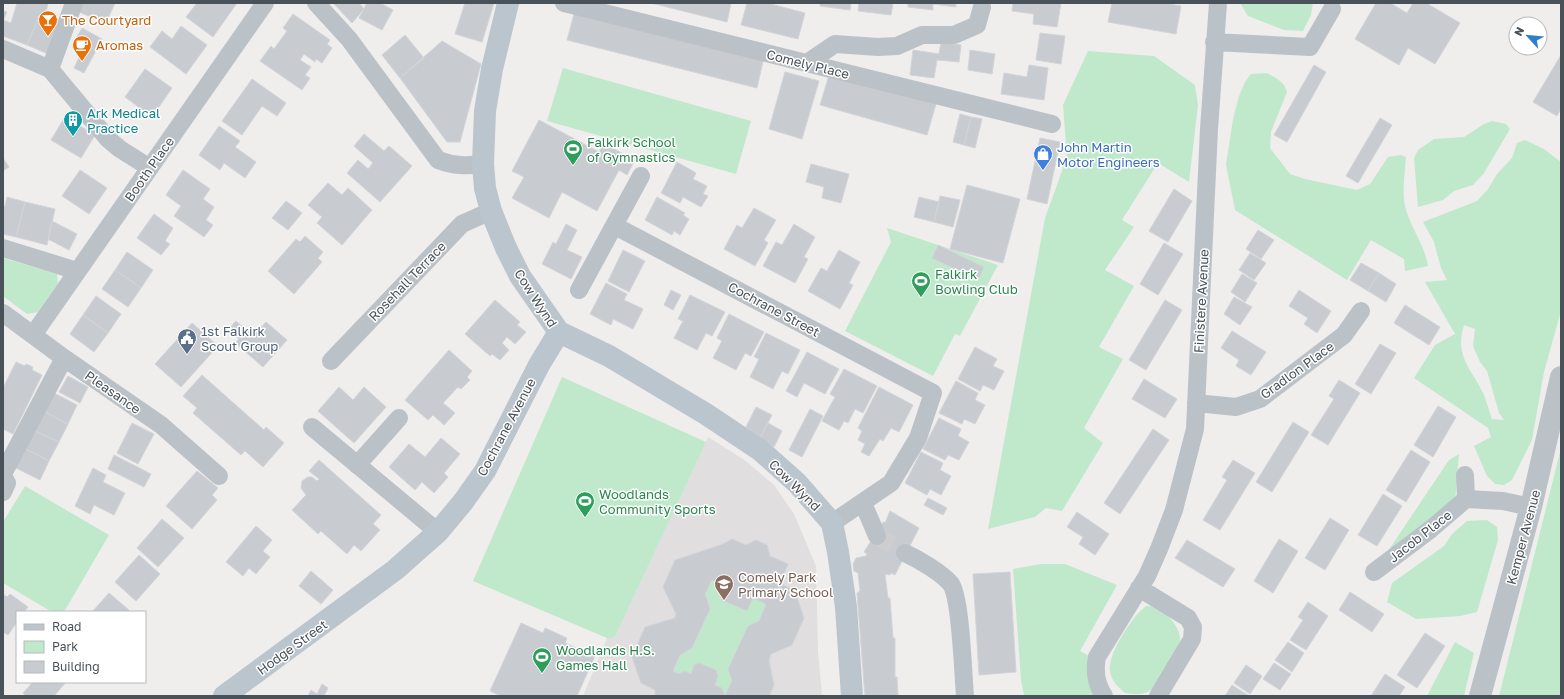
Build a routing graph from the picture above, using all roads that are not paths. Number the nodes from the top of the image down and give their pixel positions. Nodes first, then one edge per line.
1 (74, 3) edge
2 (265, 3) edge
3 (316, 3) edge
4 (508, 3) edge
5 (564, 3) edge
6 (1218, 3) edge
7 (982, 7) dead end
8 (1332, 9) dead end
9 (1214, 42) junction
10 (3, 49) edge
11 (807, 63) junction
12 (50, 69) junction
13 (1052, 124) dead end
14 (483, 164) junction
15 (150, 168) junction
16 (641, 176) dead end
17 (491, 212) junction
18 (615, 226) junction
19 (3, 248) edge
20 (77, 271) junction
21 (579, 290) dead end
22 (1361, 311) dead end
23 (3, 313) edge
24 (559, 332) junction
25 (33, 335) junction
26 (64, 358) junction
27 (331, 361) dead end
28 (1561, 377) edge
29 (1196, 403) junction
30 (399, 418) dead end
31 (312, 427) dead end
32 (357, 465) junction
33 (3, 475) edge
34 (1465, 475) dead end
35 (219, 476) dead end
36 (3, 492) edge
37 (1466, 499) junction
38 (863, 503) junction
39 (1531, 507) junction
40 (832, 523) junction
41 (438, 532) junction
42 (877, 536) tunnel mouth
43 (905, 554) tunnel mouth
44 (1374, 572) dead end
45 (1139, 588) junction
46 (360, 597) joint
47 (226, 696) edge
48 (852, 696) edge
49 (965, 696) edge
50 (1104, 696) edge
51 (1158, 696) edge
52 (1480, 696) edge

1 - 12 street
2 - 15 street, Booth Place
3 - 14 street
4 - 14 main road, Cow Wynd
5 - 11 street, Comely Place
6 - 9 street, Finistere Avenue
7 - 11 street
8 - 9 street
9 - 29 street, Finistere Avenue
10 - 12 street
11 - 13 street, Comely Place
12 - 15 street
14 - 17 main road, Cow Wynd
15 - 20 street, Booth Place
16 - 18 street
17 - 24 main road, Cow Wynd
17 - 27 street, Rosehall Terrace
18 - 21 street
18 - 38 street, Cochrane Street
19 - 20 street
20 - 25 street, Booth Place
22 - 29 street, Gradlon Place
23 - 25 street, Pleasance
24 - 40 main road, Cow Wynd
24 - 41 main road, Cochrane Avenue
25 - 26 street, Pleasance
26 - 33 street
26 - 35 street, Pleasance
28 - 39 street, Kemper Avenue
29 - 45 street, Finistere Avenue
30 - 32 street
31 - 32 street
32 - 41 street
33 - 36 street
34 - 37 street
37 - 39 street
37 - 44 street, Jacob Place
38 - 40 street
38 - 42 street
39 - 52 street, Kemper Avenue
40 - 48 main road, Cow Wynd
41 - 46 main road, Cochrane Avenue
43 - 49 street
45 - 50 street, Finistere Avenue
45 - 51 street
46 - 47 main road, Hodge Street

